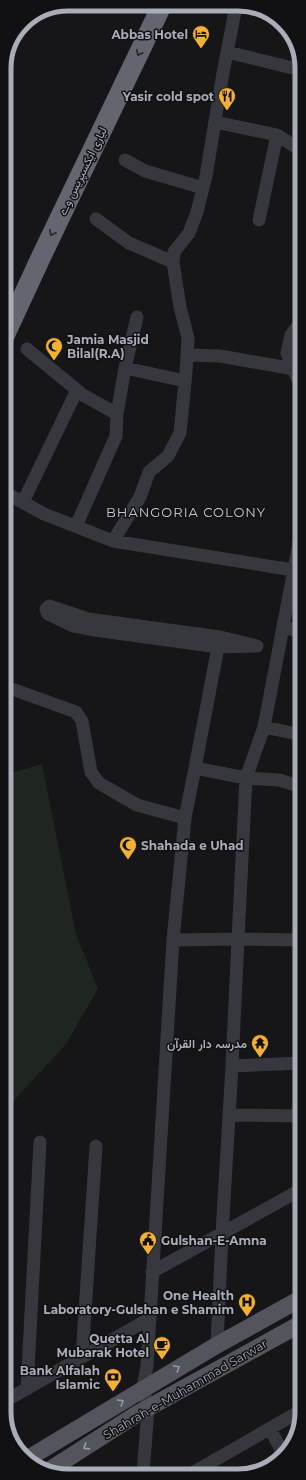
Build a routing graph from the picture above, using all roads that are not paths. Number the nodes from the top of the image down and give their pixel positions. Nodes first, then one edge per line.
1 (159, 11) edge
2 (235, 11) edge
3 (227, 52) junction
4 (295, 68) edge
5 (215, 122) junction
6 (277, 135) junction
7 (295, 146) edge
8 (125, 160) dead end
9 (203, 188) junction
10 (96, 219) dead end
11 (259, 220) dead end
12 (173, 262) junction
13 (137, 317) dead end
14 (11, 323) edge
15 (295, 330) edge
16 (27, 349) dead end
17 (187, 355) junction
18 (125, 368) junction
19 (294, 369) joint
20 (185, 381) junction
21 (77, 390) junction
22 (117, 414) junction
23 (11, 496) edge
24 (23, 502) junction
25 (76, 526) junction
26 (113, 541) junction
27 (295, 560) edge
28 (293, 570) junction
29 (283, 625) junction
30 (295, 630) edge
31 (218, 647) junction
32 (12, 689) dead end
33 (264, 727) junction
34 (295, 734) edge
35 (195, 768) junction
36 (246, 778) junction
37 (295, 785) edge
38 (185, 818) junction
39 (238, 939) junction
40 (173, 940) junction
41 (295, 940) edge
42 (295, 1063) edge
43 (232, 1066) junction
44 (230, 1115) junction
45 (295, 1116) edge
46 (40, 1142) dead end
47 (96, 1146) dead end
48 (295, 1196) edge
49 (222, 1234) junction
50 (152, 1272) junction
51 (295, 1302) edge
52 (149, 1319) junction
53 (295, 1327) edge
54 (217, 1345) junction
55 (82, 1357) junction
56 (27, 1388) junction
57 (143, 1388) junction
58 (11, 1397) edge
59 (148, 1408) junction
60 (295, 1414) edge
61 (270, 1429) junction
62 (281, 1450) edge
63 (32, 1456) edge
64 (54, 1467) edge
65 (143, 1469) edge
66 (200, 1469) edge

1 -> 14 highway, لیاری ایکسپریس وے
2 - 3 street
3 - 4 street
3 - 5 street
5 - 6 street
5 - 9 street
6 - 7 street
6 - 11 street
8 - 9 street
9 - 12 street
10 - 12 street
12 - 17 street
13 - 18 street
15 - 19 street
16 - 21 street
17 - 19 street
17 - 20 street
18 - 20 street
18 - 22 street
20 - 26 street
21 - 22 street
21 - 24 street
22 - 25 street
23 - 24 street
24 - 25 street
25 - 26 street
26 - 28 street
27 - 28 street
28 - 29 street
29 - 30 street
29 - 33 street
31 - 31 street
31 - 35 street
32 - 38 street
33 - 34 street
33 - 36 street
35 - 36 street
35 - 38 street
36 - 37 street
36 - 39 street
38 - 40 street
39 - 40 street
39 - 41 street
39 - 43 street
40 - 50 street
42 - 43 street
43 - 44 street
44 - 45 street
44 - 49 street
46 - 56 street
47 - 55 street
48 - 49 street
49 - 50 street
49 - 54 street
50 - 52 street
51 - 54 main road, Shahrah-e-Muhammad Sarwar
52 - 55 street
52 - 57 street
53 - 59 main road, Shahrah-e-Muhammad Sarwar
57 -> 54 main road, Shahrah-e-Muhammad Sarwar
55 - 56 street
56 - 58 street
57 - 59 street
63 -> 57 main road, Shahrah-e-Muhammad Sarwar
59 -> 64 main road, Shahrah-e-Muhammad Sarwar
59 - 65 street
60 - 61 street
61 - 62 street
61 - 66 street

